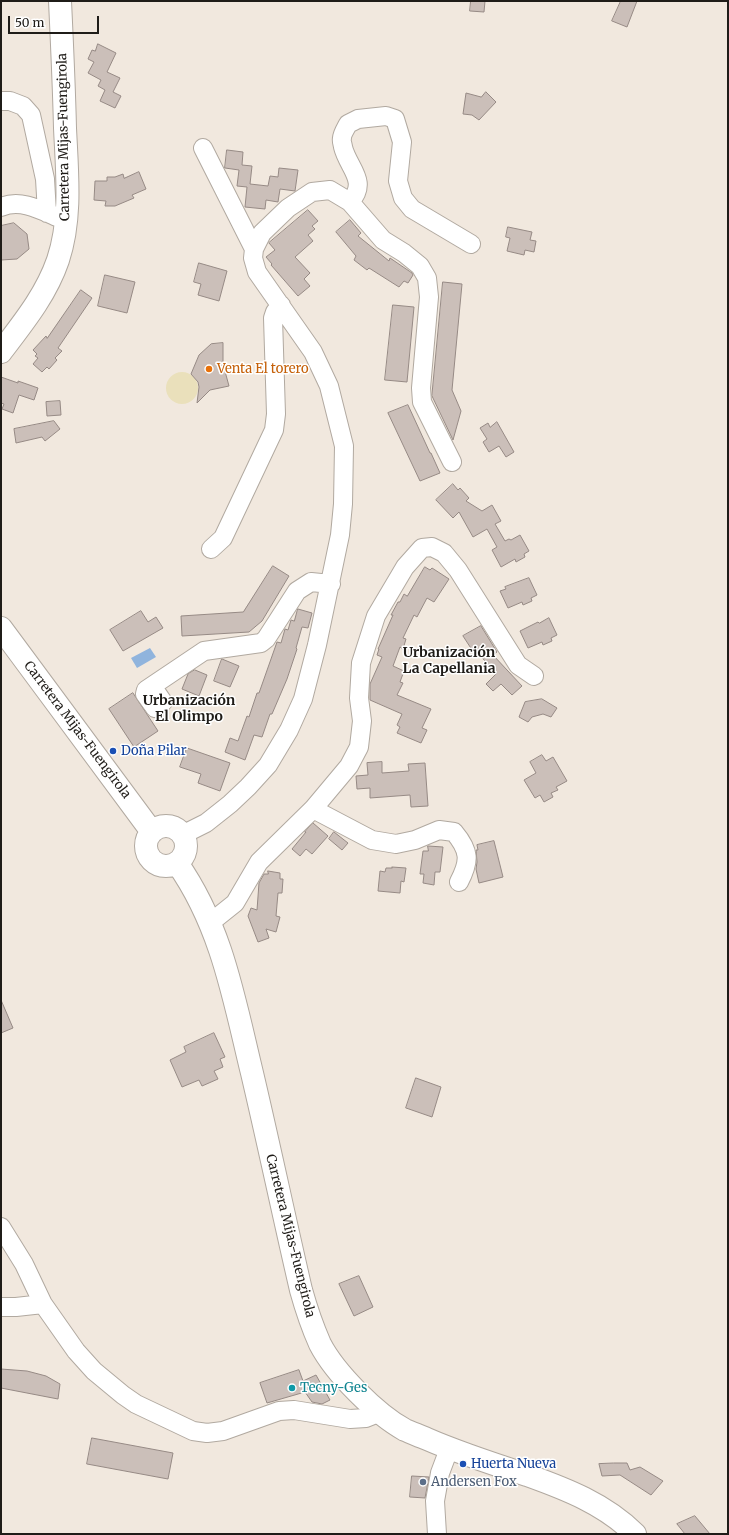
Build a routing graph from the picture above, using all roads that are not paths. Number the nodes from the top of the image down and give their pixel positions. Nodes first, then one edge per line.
1 (60, 1) edge
2 (1, 101) edge
3 (203, 148) dead end
4 (350, 202) junction
5 (1, 207) edge
6 (47, 213) junction
7 (66, 222) junction
8 (471, 244) dead end
9 (254, 248) junction
10 (281, 305) junction
11 (1, 352) edge
12 (452, 462) dead end
13 (211, 549) dead end
14 (331, 584) junction
15 (1, 628) edge
16 (534, 676) dead end
17 (152, 686) dead end
18 (314, 809) junction
19 (152, 832) junction
20 (182, 835) junction
21 (177, 863) junction
22 (459, 882) dead end
23 (210, 923) junction
24 (1, 1227) edge
25 (43, 1304) junction
26 (1, 1307) edge
27 (381, 1412) junction
28 (449, 1449) junction
29 (437, 1534) edge
30 (635, 1534) edge

1 - 7 main road, Carretera Mijas-Fuengirola
2 - 6 street
3 - 9 street
4 - 8 street
4 - 9 street
4 - 12 street
5 - 6 street
6 - 7 street
7 - 11 main road, Carretera Mijas-Fuengirola
9 - 10 street
10 - 13 street
10 - 14 street
14 - 17 street
14 - 20 street
15 - 19 main road, Carretera Mijas-Fuengirola
16 - 18 street
18 - 22 street
18 - 23 street
19 - 20 main road
19 - 21 main road
20 - 21 main road
21 - 23 main road, Carretera Mijas-Fuengirola
23 - 27 main road, Carretera Mijas-Fuengirola
24 - 25 street
25 - 26 street
25 - 27 street
27 - 28 main road, Carretera Mijas-Fuengirola
28 - 29 street
28 - 30 main road, Carretera Mijas-Fuengirola

